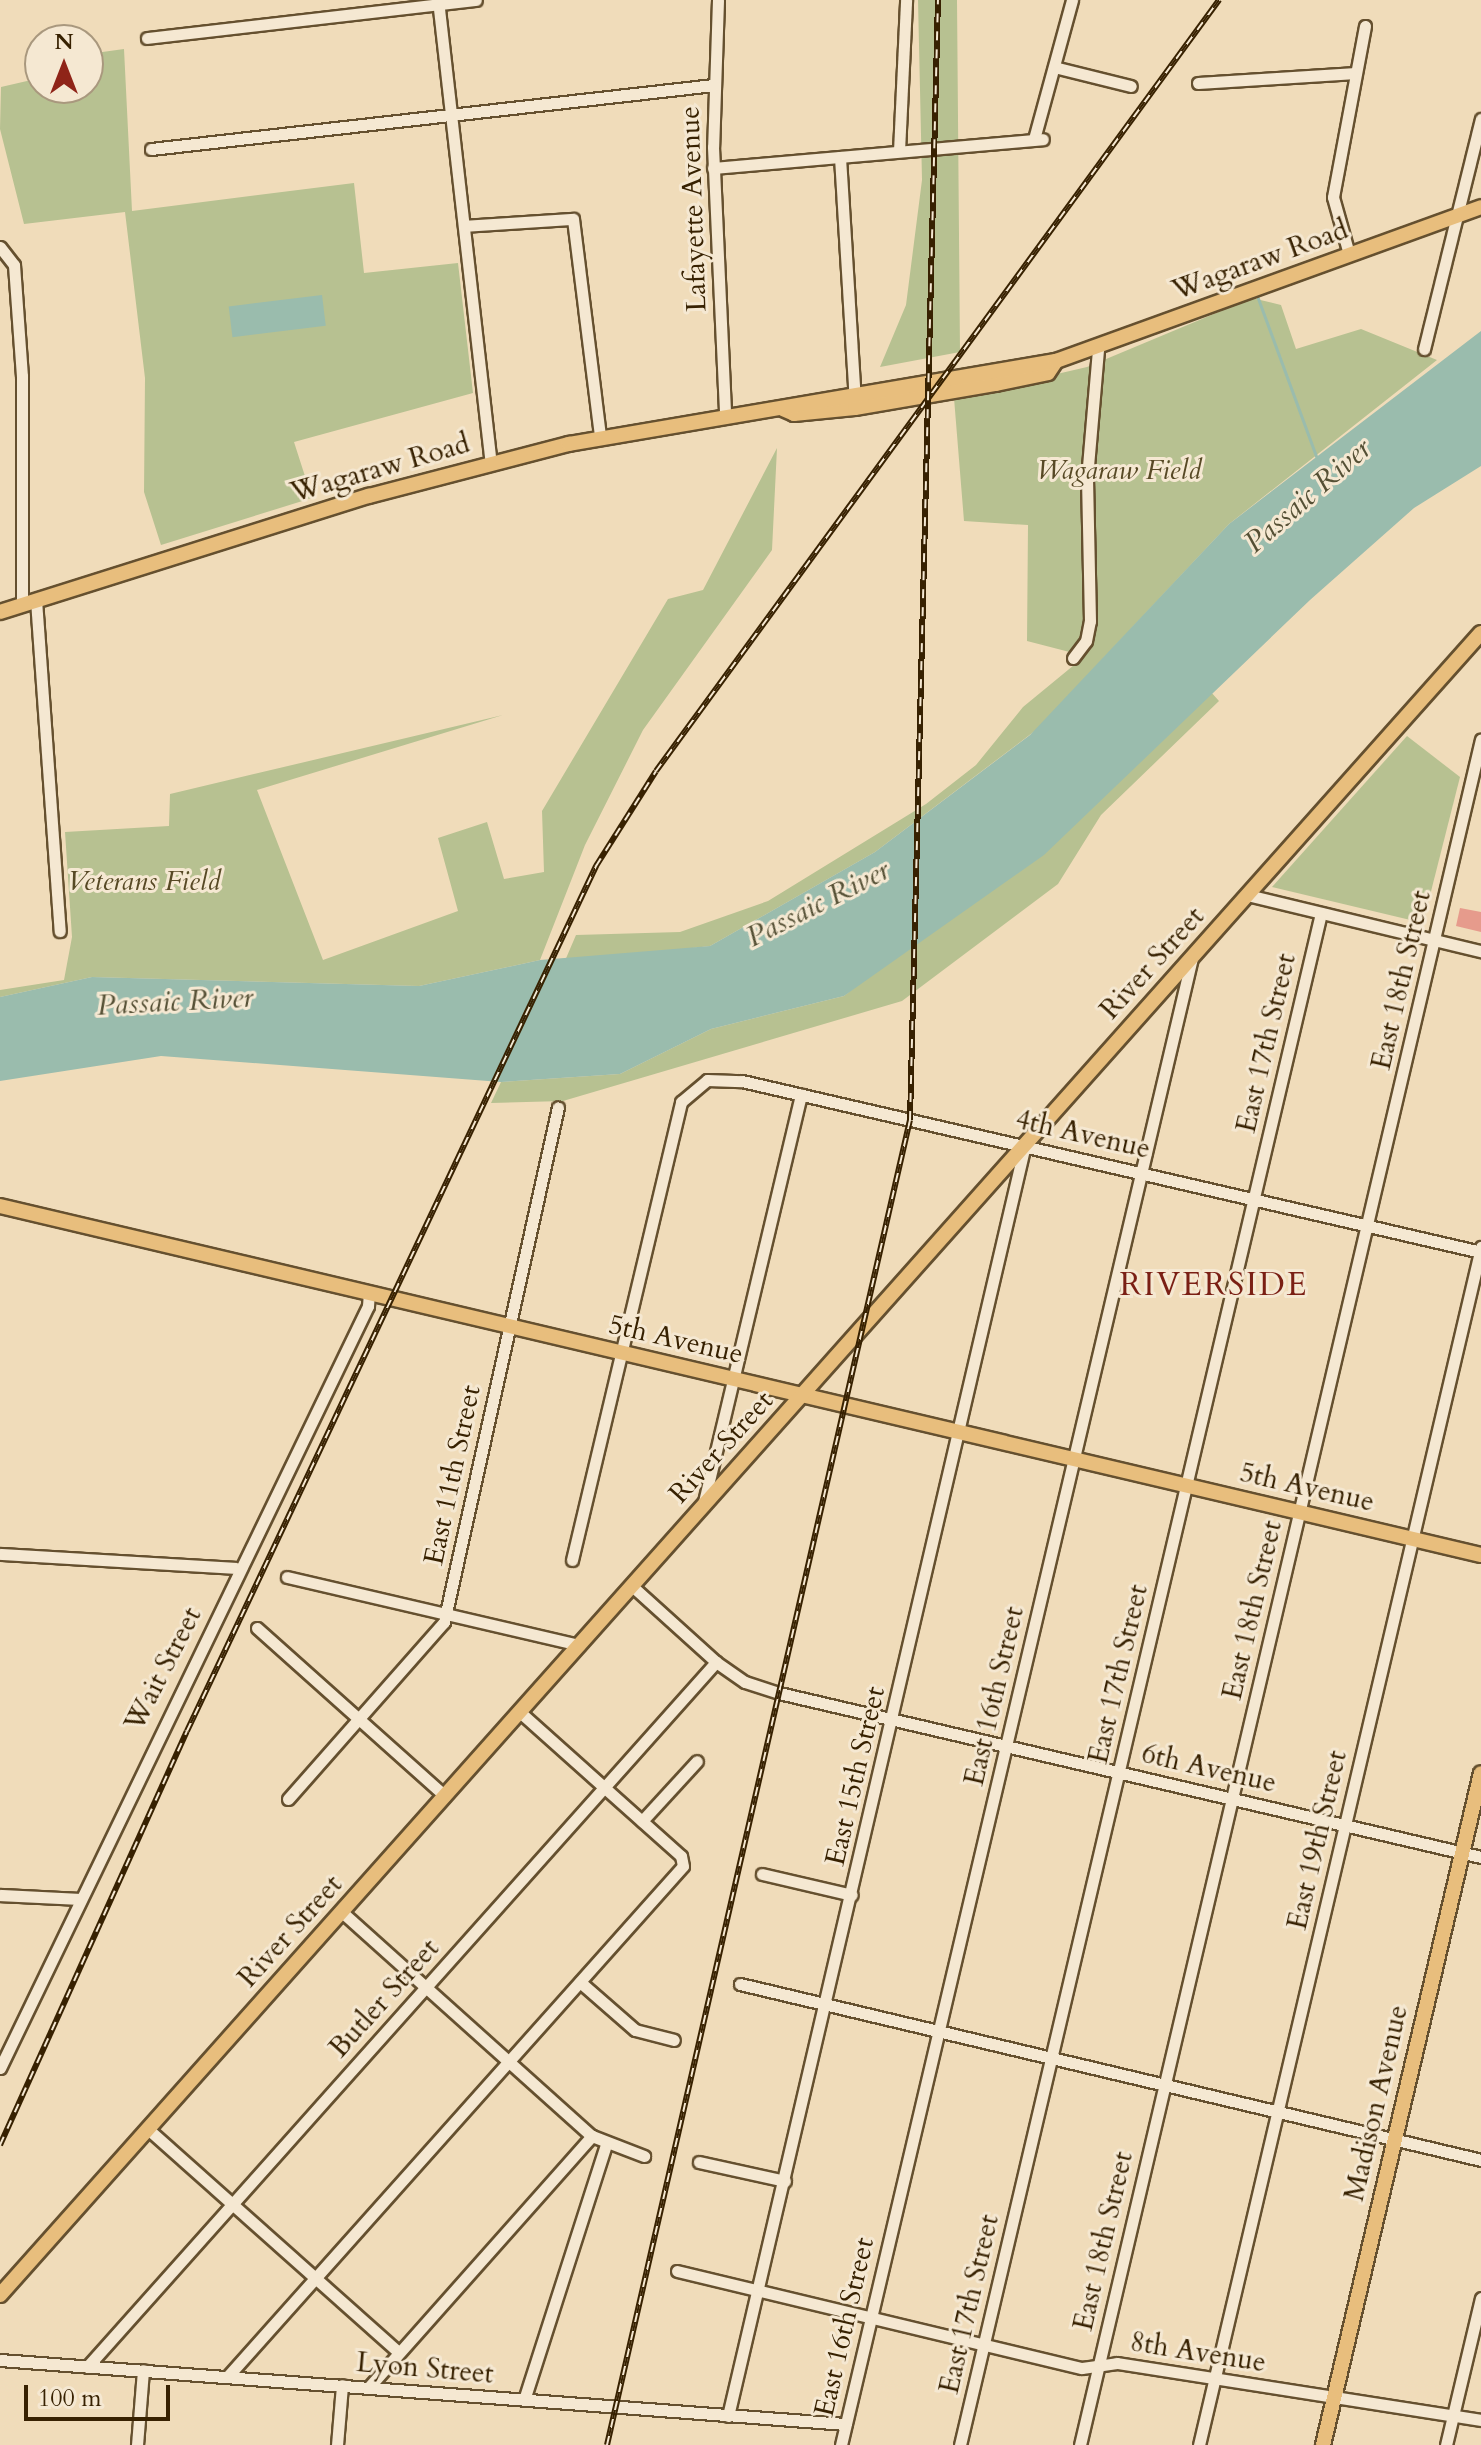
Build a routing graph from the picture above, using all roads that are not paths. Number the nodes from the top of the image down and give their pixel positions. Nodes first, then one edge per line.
1 (476, 0) edge
2 (718, 0) edge
3 (906, 0) edge
4 (1072, 0) edge
5 (438, 2) edge
6 (1365, 26) dead end
7 (147, 38) dead end
8 (1054, 67) junction
9 (1356, 73) junction
10 (1198, 83) dead end
11 (714, 85) junction
12 (1131, 86) dead end
13 (451, 115) junction
14 (1481, 119) edge
15 (151, 149) dead end
16 (899, 151) junction
17 (840, 157) junction
18 (713, 168) junction
19 (1481, 207) edge
20 (1457, 216) junction
21 (464, 226) junction
22 (0, 247) edge
23 (1349, 254) junction
24 (1098, 349) junction
25 (1424, 349) dead end
26 (854, 401) junction
27 (725, 416) junction
28 (600, 437) junction
29 (491, 464) junction
30 (29, 602) junction
31 (0, 612) edge
32 (1481, 633) edge
33 (1481, 650) edge
34 (1462, 654) junction
35 (1073, 658) dead end
36 (1481, 740) edge
37 (1247, 895) junction
38 (1321, 913) junction
39 (60, 931) dead end
40 (1435, 940) junction
41 (1481, 951) edge
42 (1192, 958) junction
43 (801, 1094) junction
44 (558, 1107) dead end
45 (1025, 1145) junction
46 (1141, 1172) junction
47 (1254, 1199) junction
48 (0, 1206) edge
49 (1367, 1225) junction
50 (1481, 1250) edge
51 (369, 1293) junction
52 (509, 1326) junction
53 (621, 1353) junction
54 (735, 1379) junction
55 (802, 1395) junction
56 (961, 1433) junction
57 (1074, 1459) junction
58 (1187, 1486) junction
59 (702, 1507) junction
60 (1300, 1512) junction
61 (1413, 1539) junction
62 (0, 1554) edge
63 (1481, 1555) edge
64 (572, 1560) dead end
65 (236, 1568) junction
66 (287, 1577) dead end
67 (632, 1586) junction
68 (446, 1613) junction
69 (257, 1628) dead end
70 (579, 1645) junction
71 (716, 1662) junction
72 (520, 1712) junction
73 (893, 1718) junction
74 (360, 1719) junction
75 (1007, 1746) junction
76 (697, 1761) dead end
77 (1120, 1772) junction
78 (1481, 1773) edge
79 (604, 1787) junction
80 (445, 1796) junction
81 (1233, 1798) junction
82 (288, 1799) dead end
83 (642, 1821) junction
84 (1345, 1825) junction
85 (1462, 1852) junction
86 (1481, 1857) edge
87 (762, 1874) dead end
88 (0, 1895) edge
89 (852, 1895) junction
90 (80, 1899) junction
91 (342, 1912) junction
92 (580, 1982) junction
93 (740, 1984) dead end
94 (426, 1987) junction
95 (827, 2005) junction
96 (938, 2031) junction
97 (674, 2040) dead end
98 (1051, 2058) junction
99 (509, 2061) junction
100 (0, 2068) edge
101 (1165, 2085) junction
102 (1278, 2112) junction
103 (148, 2129) junction
104 (592, 2136) junction
105 (1394, 2140) junction
106 (606, 2144) junction
107 (644, 2156) dead end
108 (1481, 2160) edge
109 (699, 2162) dead end
110 (785, 2181) junction
111 (232, 2204) junction
112 (677, 2271) dead end
113 (316, 2279) junction
114 (758, 2291) junction
115 (0, 2295) edge
116 (1481, 2298) edge
117 (872, 2318) junction
118 (984, 2345) junction
119 (399, 2353) junction
120 (0, 2360) edge
121 (1098, 2366) junction
122 (87, 2367) junction
123 (143, 2370) junction
124 (228, 2376) junction
125 (1215, 2378) junction
126 (342, 2385) junction
127 (369, 2387) junction
128 (1334, 2397) junction
129 (524, 2400) junction
130 (728, 2416) junction
131 (1453, 2416) junction
132 (1481, 2420) edge
133 (846, 2424) junction
134 (137, 2445) edge
135 (337, 2445) edge
136 (841, 2445) edge
137 (960, 2445) edge
138 (1080, 2445) edge
139 (1199, 2445) edge
140 (1323, 2445) edge
141 (1446, 2445) edge

1 - 5 street
2 - 11 street, Lafayette Avenue
3 - 16 street
4 - 8 street
5 - 7 street
5 - 13 street
6 - 9 street
8 - 12 street
8 - 16 street
9 - 10 street
9 - 23 street
11 - 13 street
11 - 18 street, Lafayette Avenue
13 - 15 street
13 - 21 street
14 - 20 street
16 - 17 street
17 - 18 street
17 - 26 street
18 - 27 street, Lafayette Avenue
19 - 20 main road, Wagaraw Road
20 - 23 main road, Wagaraw Road
20 - 25 street
21 - 28 street
21 - 29 street
22 - 30 street
23 - 24 main road, Wagaraw Road
24 - 26 main road, Wagaraw Road
24 - 35 street
26 - 27 main road, Wagaraw Road
27 - 28 main road, Wagaraw Road
28 - 29 main road, Wagaraw Road
29 - 30 main road, Wagaraw Road
30 - 31 main road, Wagaraw Road
30 - 39 street
32 - 34 main road, River Street
33 - 34 main road
34 - 37 main road, River Street
36 - 40 street, East 18th Street
37 - 38 street
37 - 42 main road, River Street
38 - 40 street
38 - 47 street, East 17th Street
40 - 41 street
40 - 49 street, East 18th Street
42 - 45 main road, River Street
42 - 46 street, East 16th Street
43 - 45 street, 4th Avenue
43 - 53 street, 4th Avenue
43 - 54 street
44 - 52 street, East 11th Street
45 - 46 street, 4th Avenue
45 - 55 main road, River Street
45 - 56 street, East 15th Street
46 - 47 street, 4th Avenue
46 - 57 street, East 16th Street
47 - 49 street, 4th Avenue
47 - 58 street, East 17th Street
48 - 51 main road, 5th Avenue
49 - 50 street, 4th Avenue
49 - 60 street, East 18th Street
50 - 61 street, East 19th Street
51 - 52 main road, 5th Avenue
51 - 65 street, Wait Street
52 - 53 main road, 5th Avenue
52 - 68 street, East 11th Street
53 - 54 main road, 5th Avenue
53 - 64 street
54 - 55 main road, 5th Avenue
54 - 59 street
55 - 56 main road, 5th Avenue
55 - 59 main road, River Street
56 - 57 main road, 5th Avenue
56 - 73 street, East 15th Street
57 - 58 main road, 5th Avenue
57 - 75 street, East 16th Street
58 - 60 main road, 5th Avenue
58 - 77 street, East 17th Street
59 - 67 main road, River Street
60 - 61 main road, 5th Avenue
60 - 81 street, East 18th Street
61 - 63 main road, 5th Avenue
61 - 84 street, East 19th Street
62 - 65 street
65 - 90 street, Wait Street
66 - 68 street
67 - 70 main road, River Street
67 - 71 street, 6th Avenue
68 - 70 street
68 - 74 street, East 11th Street
69 - 74 street
70 - 72 main road, River Street
71 - 73 street, 6th Avenue
71 - 79 street, Butler Street
72 - 79 street
72 - 80 main road, River Street
73 - 75 street, 6th Avenue
73 - 89 street, East 15th Street
74 - 80 street
74 - 82 street, East 11th Street
75 - 77 street, 6th Avenue
75 - 96 street, East 16th Street
76 - 83 street
77 - 81 street, 6th Avenue
77 - 98 street, East 17th Street
78 - 85 main road, Madison Avenue
79 - 83 street
79 - 94 street, Butler Street
80 - 91 main road, River Street
81 - 84 street, 6th Avenue
81 - 101 street, East 18th Street
83 - 92 street
84 - 85 street, 6th Avenue
84 - 102 street, East 19th Street
85 - 86 street, 6th Avenue
85 - 105 main road, Madison Avenue
87 - 89 street
88 - 90 street
89 - 95 street, East 15th Street
90 - 100 street, Wait Street
91 - 94 street
91 - 103 main road, River Street
92 - 97 street
92 - 99 street
93 - 95 street
94 - 99 street
94 - 111 street, Butler Street
95 - 96 street
95 - 110 street, East 15th Street
96 - 98 street
96 - 117 street, East 16th Street
98 - 101 street
98 - 118 street, East 17th Street
99 - 104 street
99 - 113 street
101 - 102 street
101 - 121 street, East 18th Street
102 - 105 street
102 - 125 street, East 19th Street
103 - 111 street
103 - 115 main road, River Street
104 - 106 street
104 - 119 street
105 - 108 street
105 - 128 main road, Madison Avenue
106 - 107 street
106 - 129 street
109 - 110 street
110 - 114 street, East 15th Street
111 - 113 street
111 - 122 street, Butler Street
112 - 114 street, 8th Avenue
113 - 119 street
113 - 124 street
114 - 117 street, 8th Avenue
114 - 130 street, East 15th Street
116 - 131 street
117 - 118 street, 8th Avenue
117 - 133 street, East 16th Street
118 - 121 street, 8th Avenue
118 - 137 street, East 17th Street
119 - 127 street
120 - 122 street, Lyon Street
121 - 125 street, 8th Avenue
121 - 138 street, East 18th Street
122 - 123 street, Lyon Street
123 - 124 street, Lyon Street
123 - 134 street
124 - 126 street, Lyon Street
125 - 128 street, 8th Avenue
125 - 139 street, East 19th Street
126 - 127 street, Lyon Street
126 - 135 street
127 - 129 street, Lyon Street
128 - 131 street, 8th Avenue
128 - 140 main road, Madison Avenue
129 - 130 street, Lyon Street
130 - 133 street, Lyon Street
131 - 132 street, 8th Avenue
131 - 141 street
133 - 136 street, East 16th Street

